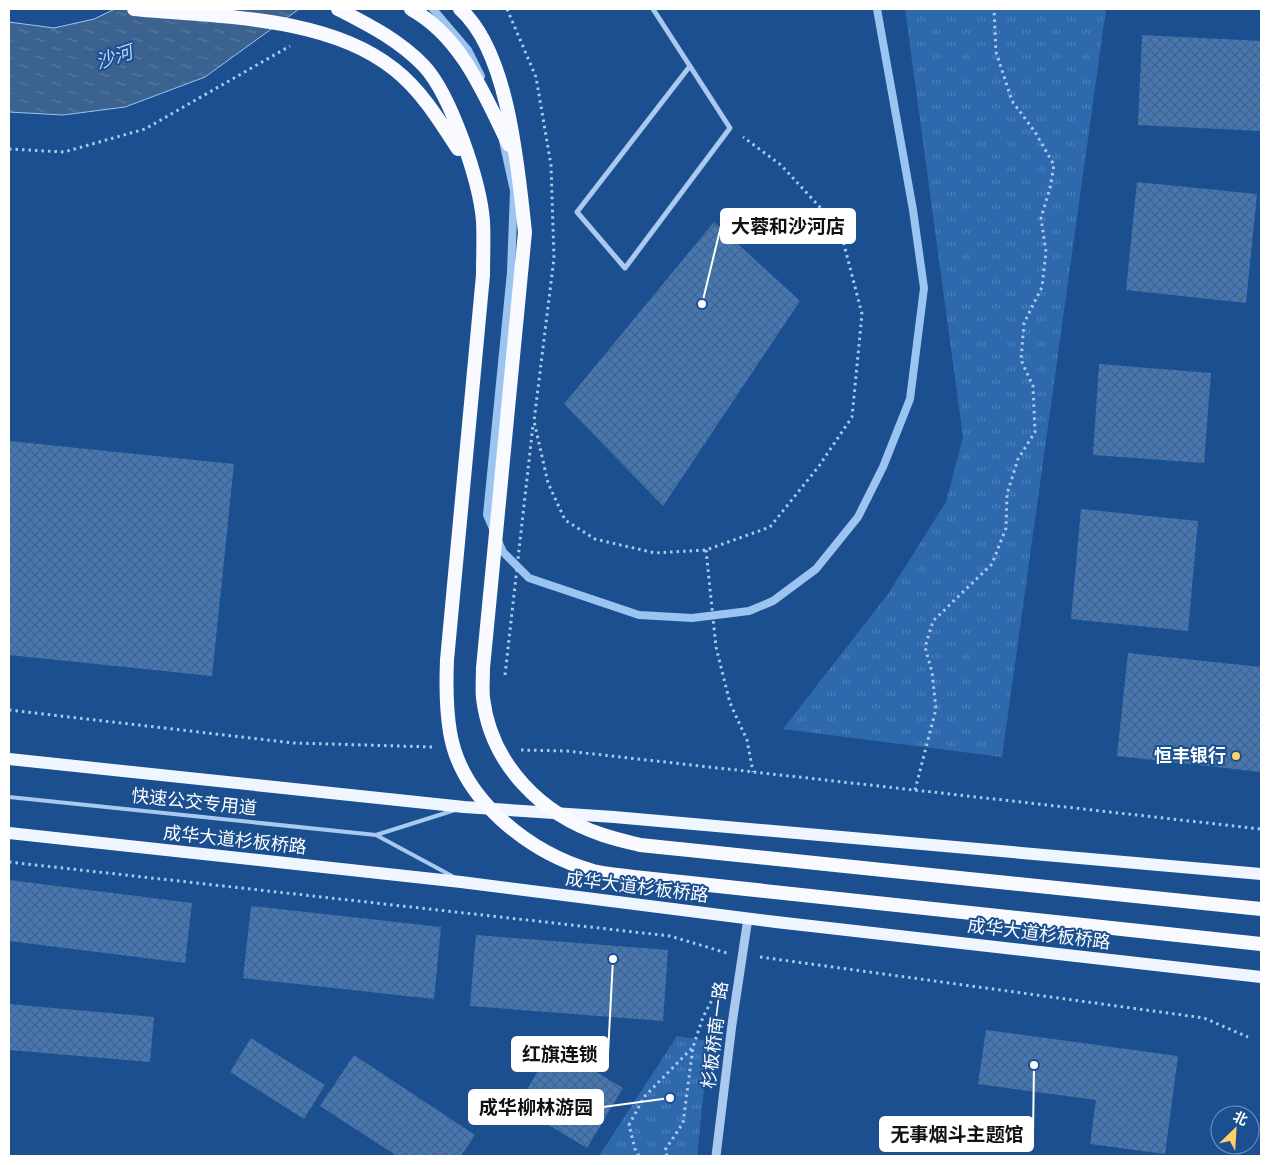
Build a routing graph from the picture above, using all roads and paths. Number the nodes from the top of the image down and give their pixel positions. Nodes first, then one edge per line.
1 (134, 9) edge
2 (338, 9) edge
3 (411, 9) edge
4 (460, 9) edge
5 (507, 9) edge
6 (652, 9) edge
7 (994, 9) edge
8 (294, 43) dead end
9 (690, 66) junction
10 (730, 128) junction
11 (9, 150) edge
12 (517, 164) junction
13 (472, 170) junction
14 (534, 421) junction
15 (706, 550) junction
16 (514, 588) dead end
17 (9, 710) edge
18 (443, 747) dead end
19 (520, 750) dead end
20 (9, 759) edge
21 (753, 772) junction
22 (915, 790) junction
23 (9, 797) edge
24 (464, 807) junction
25 (1261, 829) edge
26 (9, 833) edge
27 (376, 835) junction
28 (9, 862) edge
29 (1261, 874) edge
30 (461, 882) junction
31 (1261, 909) edge
32 (748, 918) junction
33 (1261, 944) edge
34 (726, 952) junction
35 (742, 955) junction
36 (725, 961) dead end
37 (1261, 977) edge
38 (719, 987) dead end
39 (1248, 1037) dead end
40 (693, 1047) junction
41 (639, 1156) edge
42 (667, 1156) edge
43 (716, 1156) edge

1 - 13 highway
2 - 13 highway
3 - 12 highway
4 - 12 highway
5 - 14 path
6 - 9 street
7 - 22 path
8 - 11 path
9 - 10 street
9 - 10 street
10 - 15 path
12 - 31 highway
13 - 33 highway
14 - 15 path
14 - 16 path
15 - 21 path
17 - 18 path
19 - 21 path
20 - 24 main road
21 - 22 path
22 - 25 path
23 - 27 lane, 快速公交专用道
24 - 27 lane
24 - 29 main road
26 - 30 main road, 成华大道杉板桥路
27 - 30 lane
28 - 34 path
30 - 32 main road, 成华大道杉板桥路
32 - 35 street, 杉板桥南一路
32 - 37 main road, 成华大道杉板桥路
34 - 35 path
34 - 36 path
35 - 39 path
35 - 43 street, 杉板桥南一路
38 - 40 path
40 - 41 path
40 - 42 path

